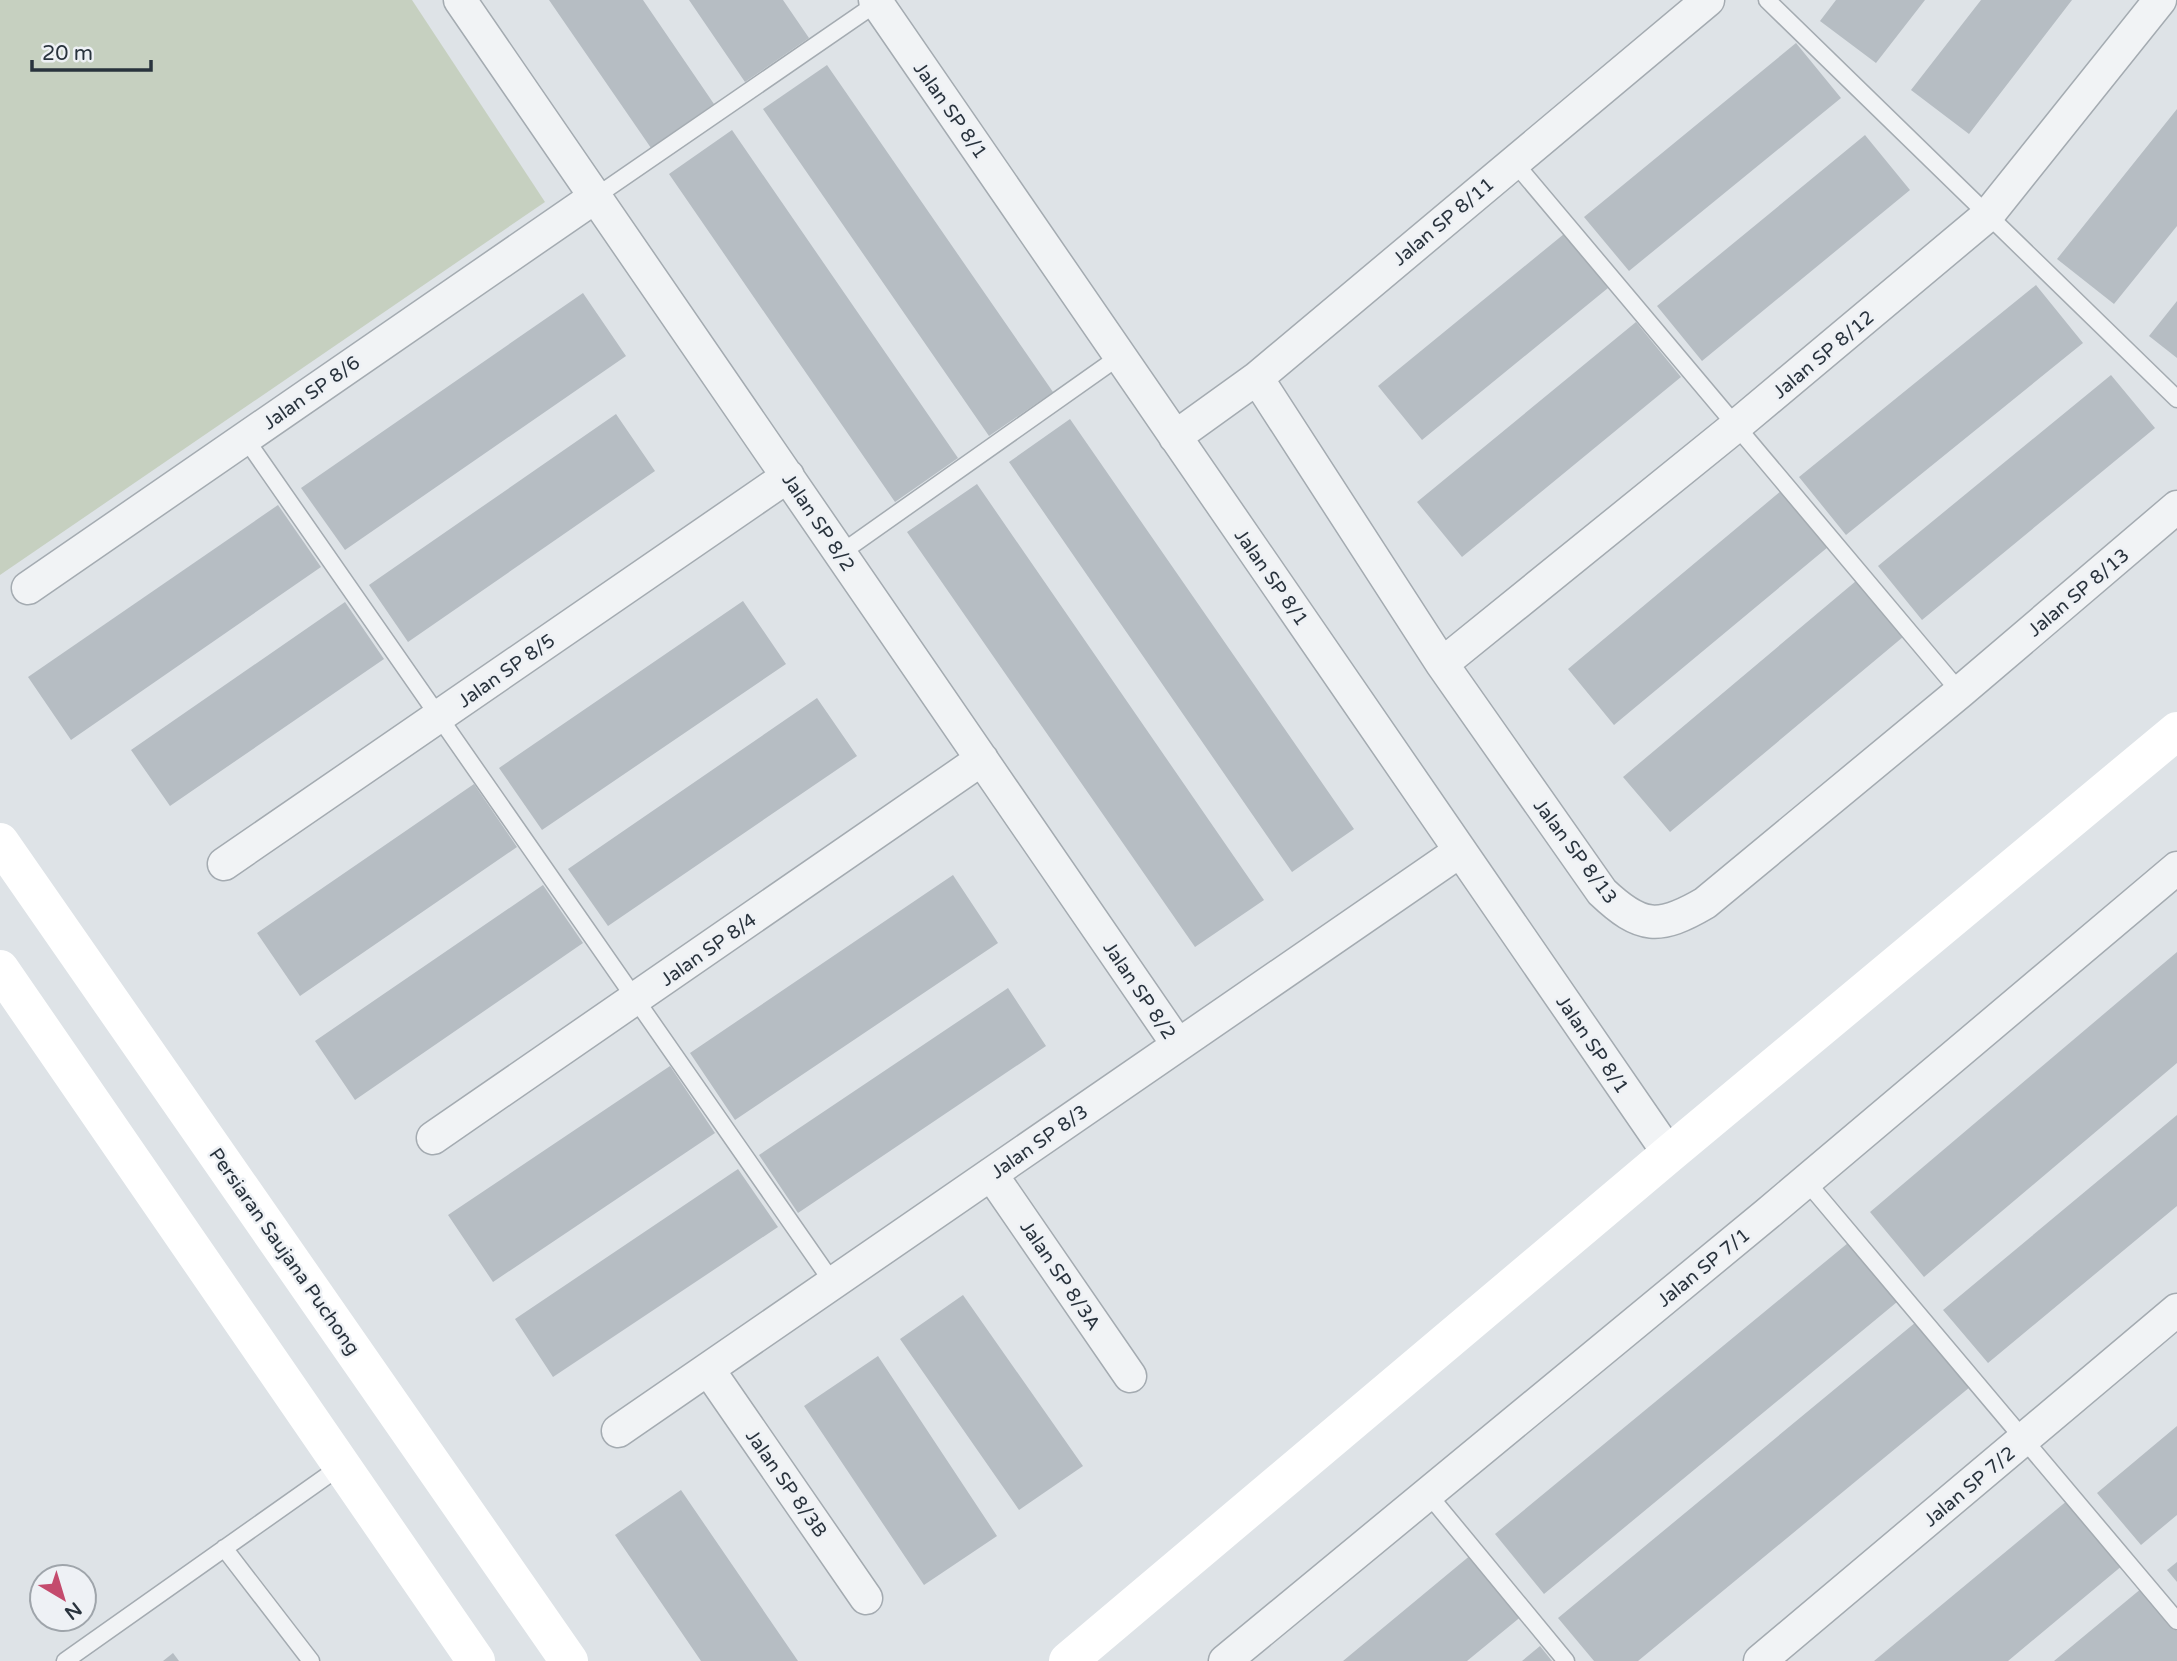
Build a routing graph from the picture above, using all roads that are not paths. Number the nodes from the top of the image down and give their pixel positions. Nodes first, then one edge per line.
1 (460, 0) edge
2 (1708, 0) edge
3 (1767, 0) edge
4 (2160, 0) edge
5 (876, 1) edge
6 (1514, 162) junction
7 (595, 197) junction
8 (1988, 215) junction
9 (1120, 356) junction
10 (1257, 378) junction
11 (2177, 399) edge
12 (1736, 426) junction
13 (1175, 437) junction
14 (245, 438) junction
15 (788, 476) junction
16 (2177, 508) edge
17 (841, 553) junction
18 (28, 588) dead end
19 (1442, 664) junction
20 (1960, 692) junction
21 (439, 715) junction
22 (2177, 731) edge
23 (982, 759) junction
24 (0, 842) edge
25 (1460, 850) junction
26 (224, 864) dead end
27 (2177, 868) edge
28 (0, 970) edge
29 (637, 998) junction
30 (1178, 1045) junction
31 (433, 1138) dead end
32 (1669, 1154) junction
33 (991, 1174) junction
34 (1806, 1181) junction
35 (833, 1283) junction
36 (2177, 1310) edge
37 (708, 1369) junction
38 (1130, 1376) dead end
39 (618, 1431) dead end
40 (2026, 1439) junction
41 (341, 1466) junction
42 (1428, 1494) junction
43 (224, 1548) junction
44 (866, 1598) dead end
45 (2177, 1621) edge
46 (70, 1660) edge
47 (311, 1661) edge
48 (476, 1661) edge
49 (569, 1661) edge
50 (1068, 1661) edge
51 (1225, 1661) edge
52 (1566, 1661) edge
53 (1760, 1661) edge

1 - 7 street, Jalan SP 8/2
2 - 6 street, Jalan SP 8/11
3 - 8 lane
4 - 8 street, Jalan SP 8/12
5 - 7 lane
5 - 9 street, Jalan SP 8/1
6 - 10 street, Jalan SP 8/11
6 - 12 lane
7 - 14 street, Jalan SP 8/6
7 - 15 street, Jalan SP 8/2
8 - 11 lane
8 - 12 street, Jalan SP 8/12
9 - 13 street, Jalan SP 8/1
9 - 17 lane
10 - 13 street, Jalan SP 8/11
10 - 19 street, Jalan SP 8/13
12 - 19 street, Jalan SP 8/12
12 - 20 lane
13 - 25 street, Jalan SP 8/1
14 - 18 street, Jalan SP 8/6
14 - 21 lane
15 - 17 street, Jalan SP 8/2
15 - 21 street, Jalan SP 8/5
16 - 20 street, Jalan SP 8/13
17 - 23 street, Jalan SP 8/2
19 - 20 street, Jalan SP 8/13
21 - 26 street, Jalan SP 8/5
21 - 29 lane
22 - 32 street
23 - 29 street, Jalan SP 8/4
23 - 30 street, Jalan SP 8/2
24 - 49 street, Persiaran Saujana Puchong
25 - 30 street, Jalan SP 8/3
25 - 32 street, Jalan SP 8/1
27 - 34 street, Jalan SP 7/1
28 - 41 street
29 - 31 street, Jalan SP 8/4
29 - 35 lane
30 - 33 street, Jalan SP 8/3
32 - 50 street
33 - 35 street, Jalan SP 8/3
33 - 38 street, Jalan SP 8/3A
34 - 40 lane
34 - 42 street, Jalan SP 7/1
35 - 37 street, Jalan SP 8/3
36 - 40 street, Jalan SP 7/2
37 - 39 street, Jalan SP 8/3
37 - 44 street, Jalan SP 8/3B
40 - 45 lane
40 - 53 street, Jalan SP 7/2
41 - 43 lane
41 - 48 street
42 - 51 street, Jalan SP 7/1
42 - 52 lane
43 - 46 lane
43 - 47 lane

